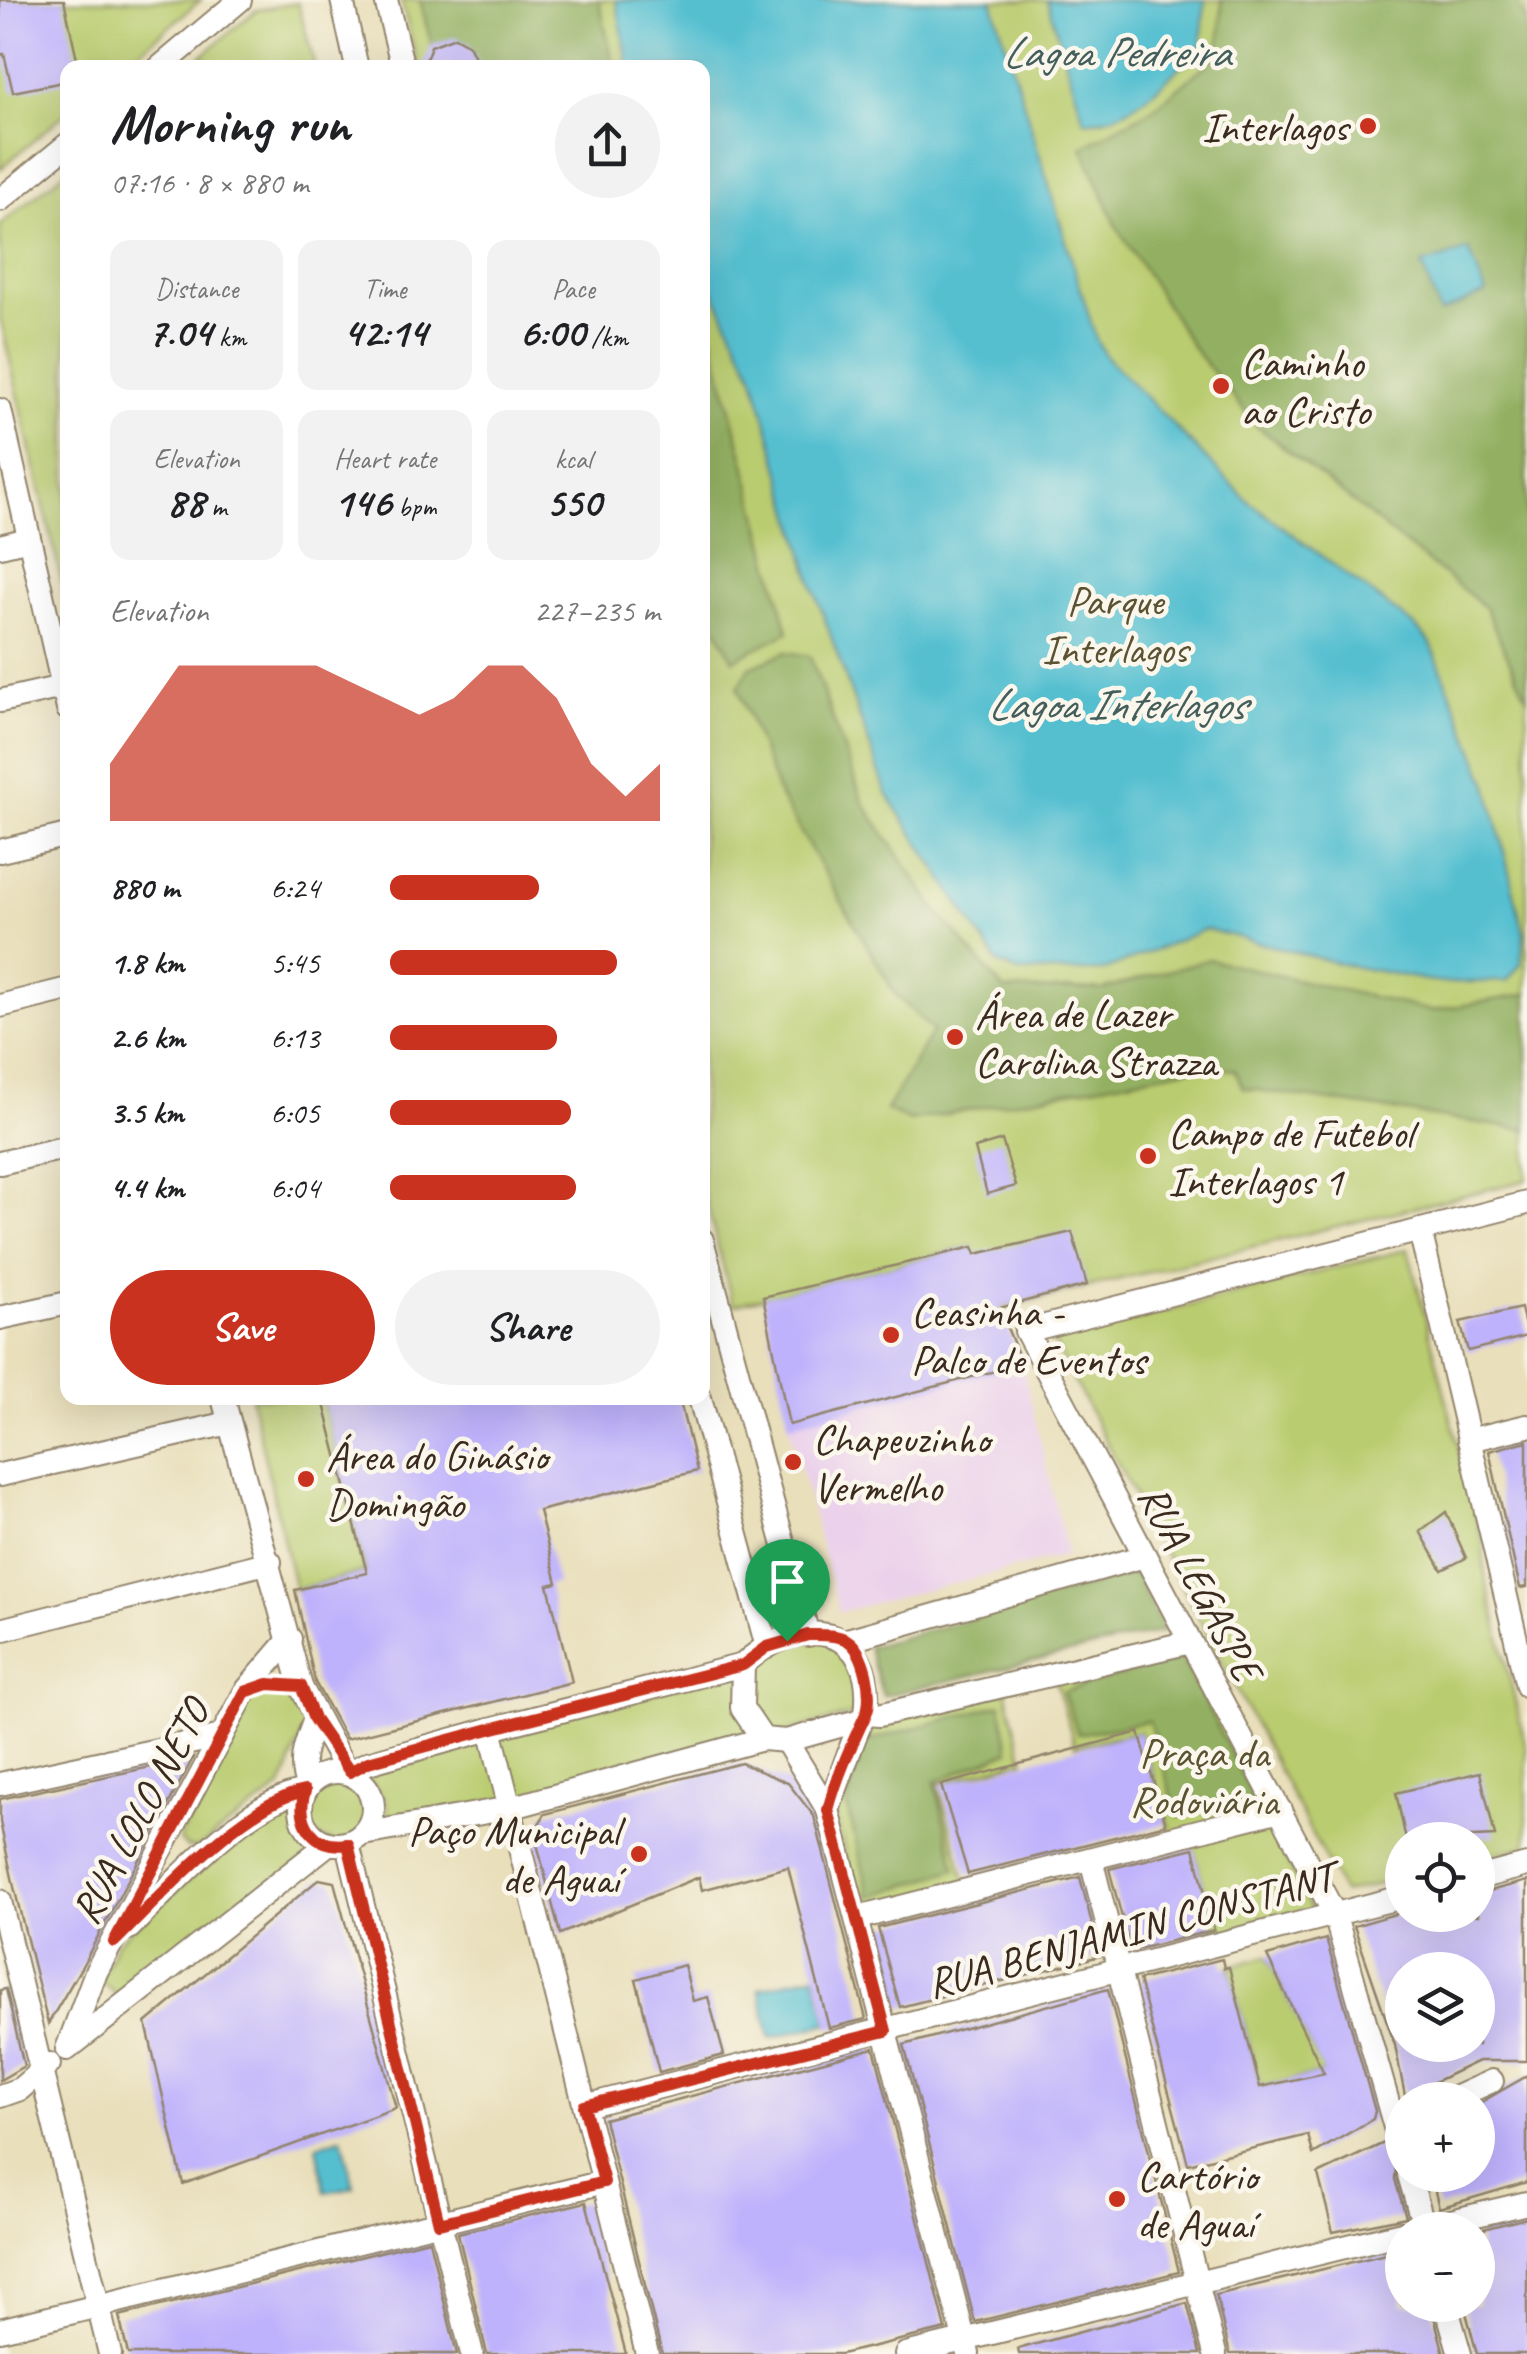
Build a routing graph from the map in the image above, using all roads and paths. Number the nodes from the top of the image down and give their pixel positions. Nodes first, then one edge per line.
1 (240, 0) edge
2 (342, 0) edge
3 (386, 0) edge
4 (169, 60) edge
5 (356, 60) edge
6 (401, 60) edge
7 (60, 151) edge
8 (0, 200) edge
9 (0, 410) edge
10 (29, 540) junction
11 (0, 546) edge
12 (60, 676) edge
13 (60, 698) edge
14 (0, 701) edge
15 (60, 837) edge
16 (0, 851) edge
17 (60, 991) edge
18 (0, 1006) edge
19 (60, 1149) edge
20 (0, 1163) edge
21 (1527, 1202) edge
22 (1420, 1230) junction
23 (710, 1270) edge
24 (60, 1305) edge
25 (0, 1318) edge
26 (226, 1405) edge
27 (702, 1405) edge
28 (230, 1423) junction
29 (1527, 1426) edge
30 (1469, 1440) junction
31 (0, 1475) edge
32 (1145, 1556) junction
33 (270, 1562) junction
34 (0, 1630) edge
35 (808, 1635) junction
36 (290, 1639) junction
37 (847, 1640) junction
38 (1190, 1642) junction
39 (1522, 1644) edge
40 (767, 1647) junction
41 (743, 1665) junction
42 (301, 1686) junction
43 (1527, 1686) edge
44 (245, 1692) junction
45 (863, 1717) junction
46 (314, 1719) junction
47 (490, 1729) junction
48 (222, 1736) junction
49 (774, 1740) junction
50 (348, 1772) junction
51 (0, 1784) edge
52 (306, 1789) junction
53 (510, 1808) junction
54 (828, 1810) junction
55 (1280, 1810) junction
56 (346, 1841) junction
57 (1092, 1859) junction
58 (1527, 1866) edge
59 (1495, 1874) edge
60 (0, 1901) edge
61 (1385, 1901) edge
62 (1335, 1914) junction
63 (858, 1918) junction
64 (114, 1942) junction
65 (1121, 1969) junction
66 (96, 1972) junction
67 (125, 2005) junction
68 (886, 2031) junction
69 (70, 2039) junction
70 (42, 2070) junction
71 (1386, 2082) edge
72 (0, 2096) edge
73 (584, 2106) junction
74 (604, 2182) junction
75 (1527, 2202) edge
76 (1487, 2212) edge
77 (439, 2223) junction
78 (1385, 2238) edge
79 (1198, 2283) junction
80 (98, 2306) junction
81 (1451, 2322) edge
82 (0, 2330) edge
83 (966, 2347) edge
84 (110, 2354) edge
85 (472, 2354) edge
86 (647, 2354) edge
87 (906, 2354) edge
88 (1216, 2354) edge
89 (1460, 2354) edge

1 - 4 street
2 - 5 street
3 - 6 street
7 - 8 street
9 - 10 street
10 - 11 street
10 - 12 street
13 - 14 street
15 - 16 street
17 - 18 street
19 - 20 street
21 - 22 street
22 - 30 street
22 - 32 street, RUA LEGASPE
23 - 35 street
24 - 25 street
26 - 28 street
27 - 40 street
28 - 31 street
28 - 33 street
29 - 30 street
30 - 39 street
32 - 37 street
32 - 38 street, RUA LEGASPE
33 - 34 street
33 - 36 street
35 - 37 street
35 - 40 street
36 - 42 street
36 - 44 street, RUA LOLO NETO
37 - 45 street
38 - 45 street
38 - 55 street, RUA LEGASPE
39 - 43 street
40 - 41 street
41 - 47 street
41 - 49 street
42 - 44 street
42 - 46 street
44 - 48 street, RUA LOLO NETO
45 - 49 street
45 - 54 street
46 - 50 street
46 - 52 street
47 - 50 street
47 - 53 street
48 - 51 street
48 - 64 street, RUA LOLO NETO
49 - 53 street
49 - 54 street
50 - 52 street
50 - 56 street
52 - 56 street
52 - 64 street
53 - 56 street
53 - 73 street
54 - 63 street
55 - 57 street
55 - 62 street, RUA LEGASPE
56 - 67 street
56 - 77 street
57 - 63 street
57 - 65 street
58 - 59 street
60 - 70 street
61 - 62 street, RUA BENJAMIN CONSTANT
62 - 65 street, RUA BENJAMIN CONSTANT
62 - 71 street, RUA LEGASPE
63 - 68 street
64 - 66 street, RUA LOLO NETO
65 - 68 street, RUA BENJAMIN CONSTANT
65 - 79 street
66 - 67 street
66 - 69 street, RUA LOLO NETO
67 - 69 street
68 - 73 street, RUA BENJAMIN CONSTANT
68 - 83 street
69 - 70 street
70 - 72 street
70 - 80 street
73 - 74 street
74 - 77 street
74 - 86 street
75 - 76 street
77 - 80 street
77 - 85 street
78 - 79 street
79 - 83 street
79 - 88 street
80 - 82 street
80 - 84 street
81 - 89 street
83 - 87 street

